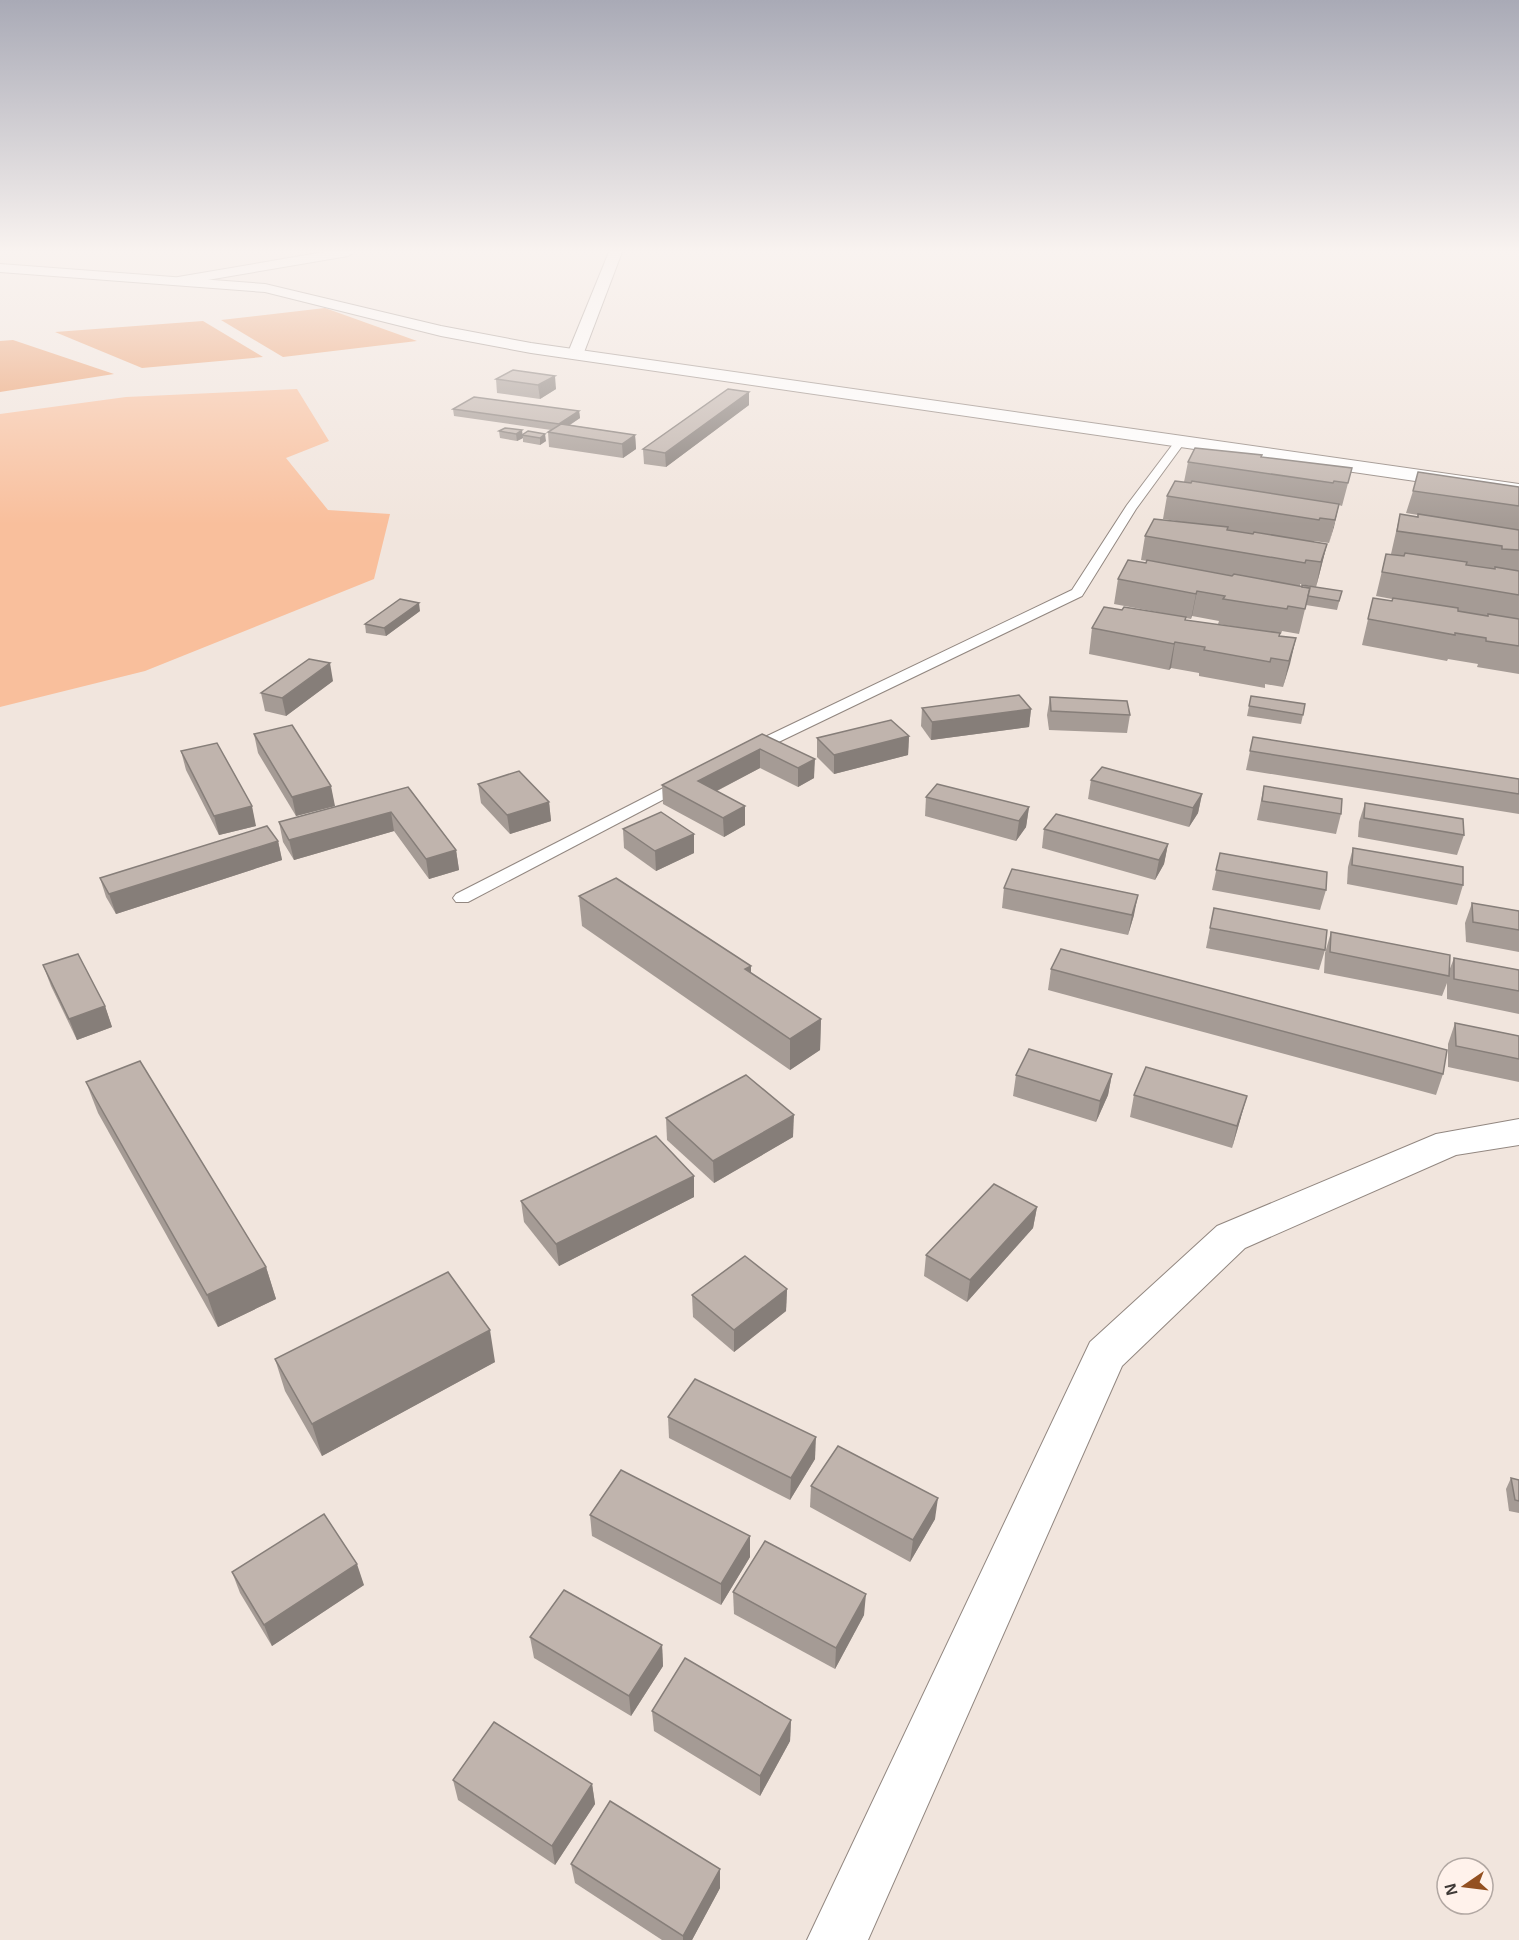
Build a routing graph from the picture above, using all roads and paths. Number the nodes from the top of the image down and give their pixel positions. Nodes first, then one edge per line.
1 (504, 343) edge
2 (580, 343) edge
3 (575, 355) junction
4 (1180, 442) junction
5 (1519, 490) edge
6 (737, 756) edge
7 (694, 777) edge
8 (462, 898) dead end
9 (1519, 1132) edge
10 (837, 1940) edge

1 - 3 street
2 - 3 street
3 - 4 street
4 - 5 street
4 - 6 lane
7 - 8 lane
9 - 10 street

